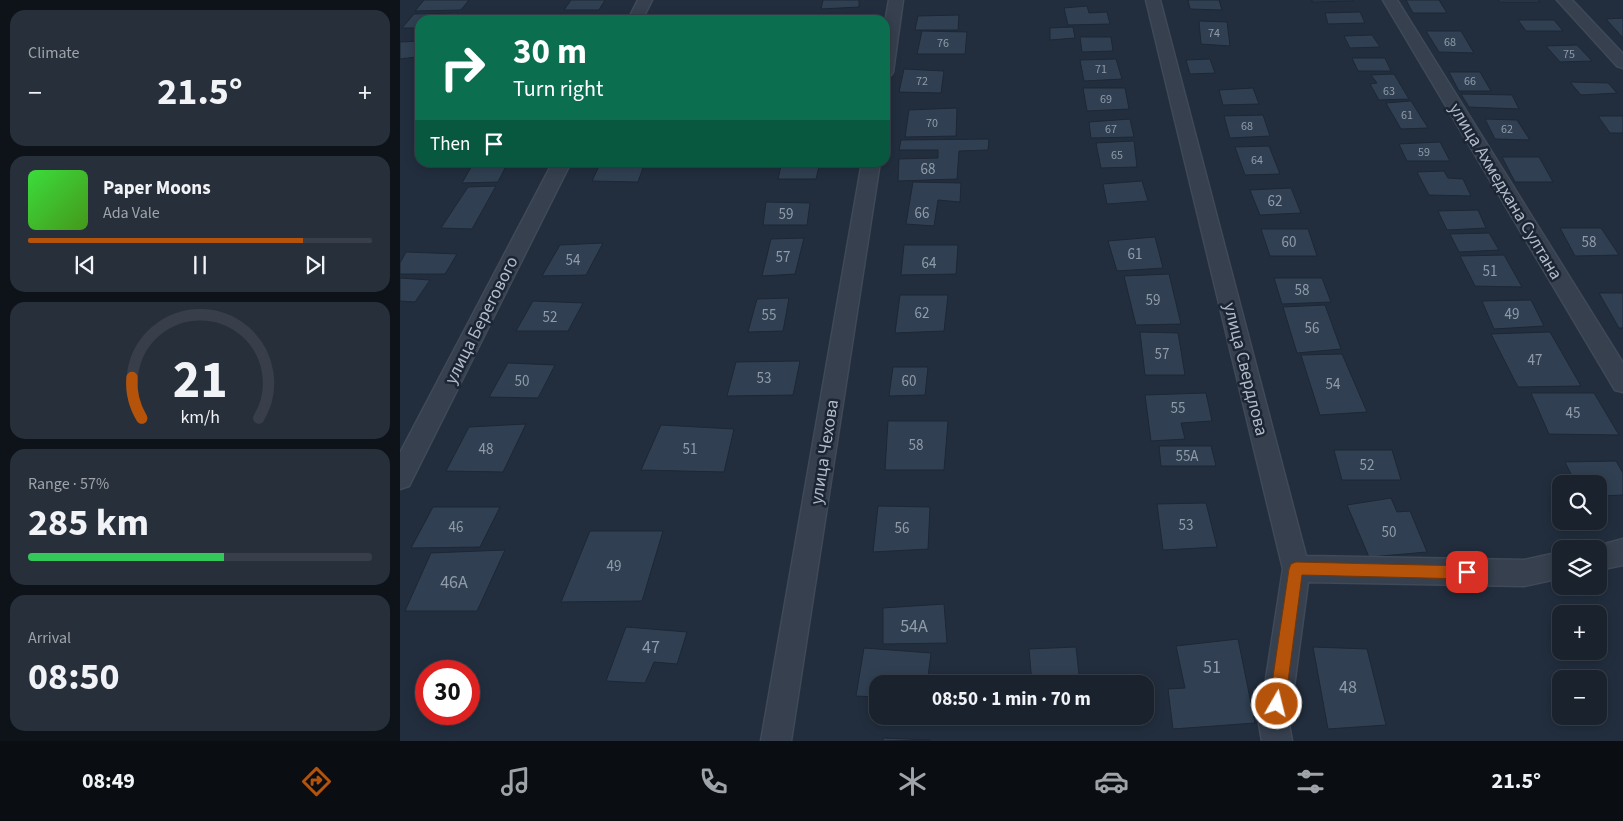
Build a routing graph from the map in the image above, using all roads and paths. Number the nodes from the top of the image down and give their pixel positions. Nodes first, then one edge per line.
1 (645, 0) edge
2 (896, 0) edge
3 (1153, 0) edge
4 (1390, 0) edge
5 (1564, 0) edge
6 (638, 15) edge
7 (890, 39) edge
8 (1623, 64) edge
9 (559, 167) edge
10 (870, 167) edge
11 (1623, 383) edge
12 (400, 478) edge
13 (1623, 552) edge
14 (1607, 555) edge
15 (1552, 567) edge
16 (1296, 569) junction
17 (776, 741) edge
18 (1277, 741) edge

1 - 6 street
2 - 7 street
3 - 16 street, улица Свердлова
4 - 11 street, улица Ахмедхана Султана
5 - 8 street
9 - 12 street, улица Берегового
10 - 17 street, улица Чехова
13 - 14 street
15 - 16 street
16 - 18 street, улица Свердлова

